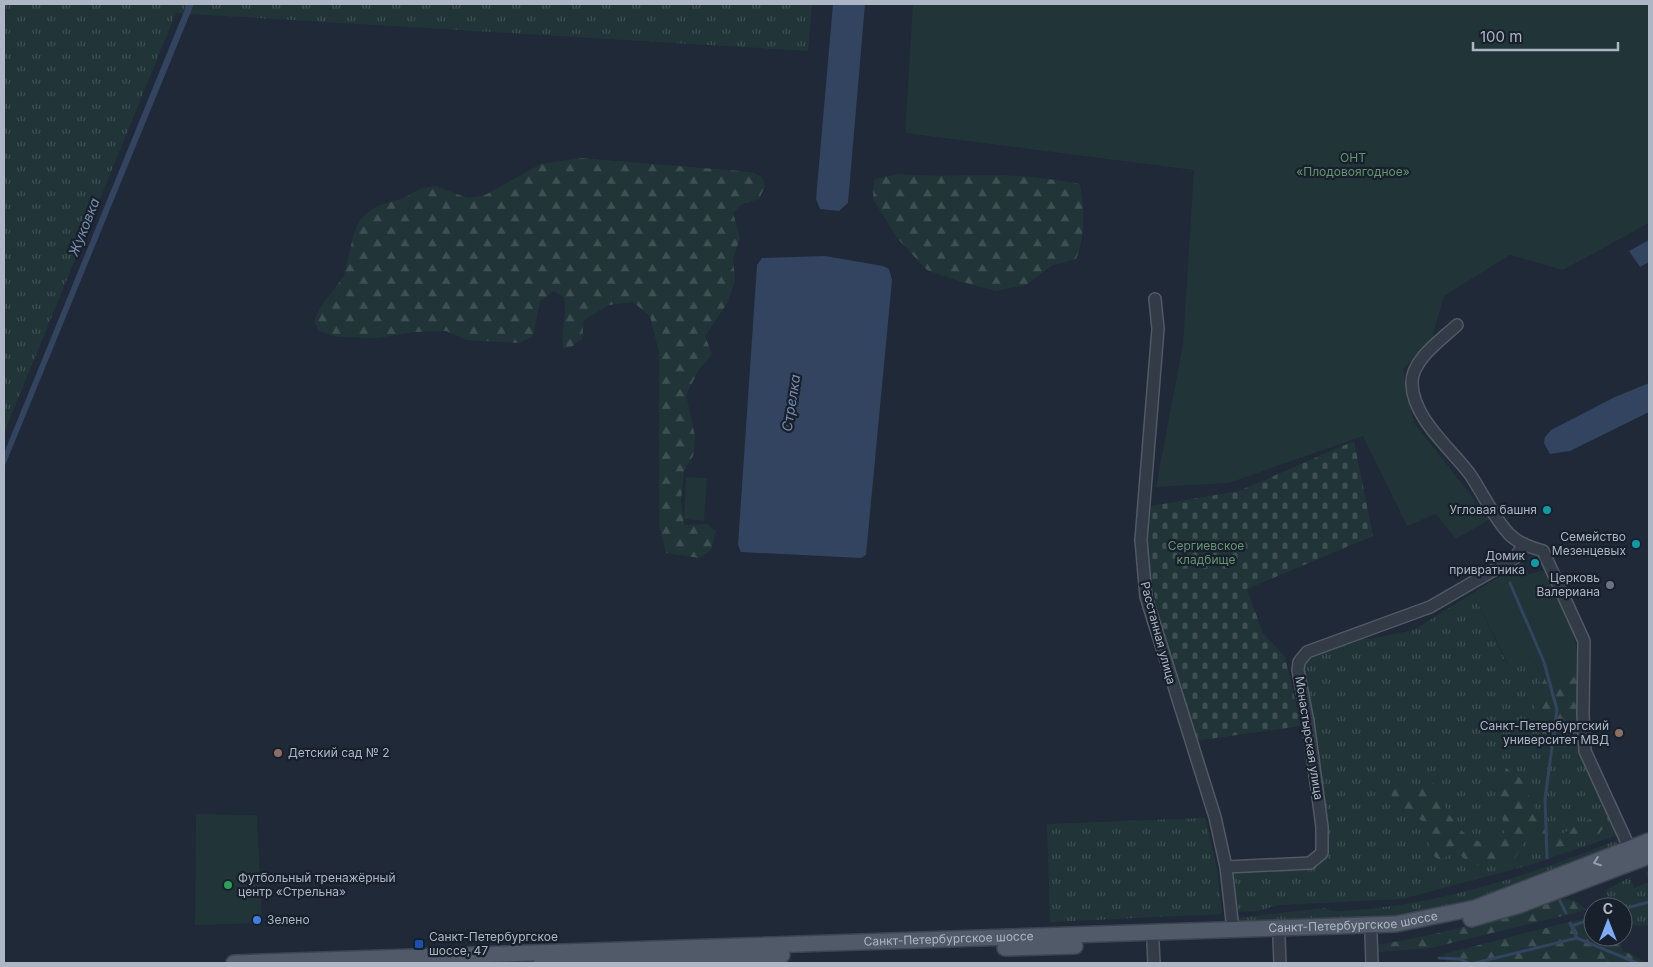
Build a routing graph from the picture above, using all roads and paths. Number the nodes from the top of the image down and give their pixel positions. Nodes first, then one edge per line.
1 (1155, 299) dead end
2 (1457, 325) dead end
3 (1524, 544) junction
4 (1649, 841) edge
5 (1630, 849) junction
6 (1649, 856) edge
7 (1226, 867) junction
8 (1233, 930) junction
9 (1371, 935) junction
10 (1279, 938) junction
11 (1154, 944) junction
12 (234, 963) edge
13 (541, 963) edge
14 (1154, 963) edge
15 (1280, 963) edge
16 (1372, 963) edge

1 - 7 street, Расстанная улица
2 - 3 street
3 - 5 street
3 - 7 street, Монастырская улица
4 - 5 main road, Санкт-Петербургское шоссе
5 -> 8 main road, Санкт-Петербургское шоссе
6 - 9 main road, Санкт-Петербургское шоссе
7 - 8 street, Расстанная улица
8 - 12 main road, Санкт-Петербургское шоссе
9 - 10 main road, Санкт-Петербургское шоссе
9 - 16 street
10 - 11 main road, Санкт-Петербургское шоссе
10 - 15 street
11 - 13 main road, Санкт-Петербургское шоссе
11 - 14 street

